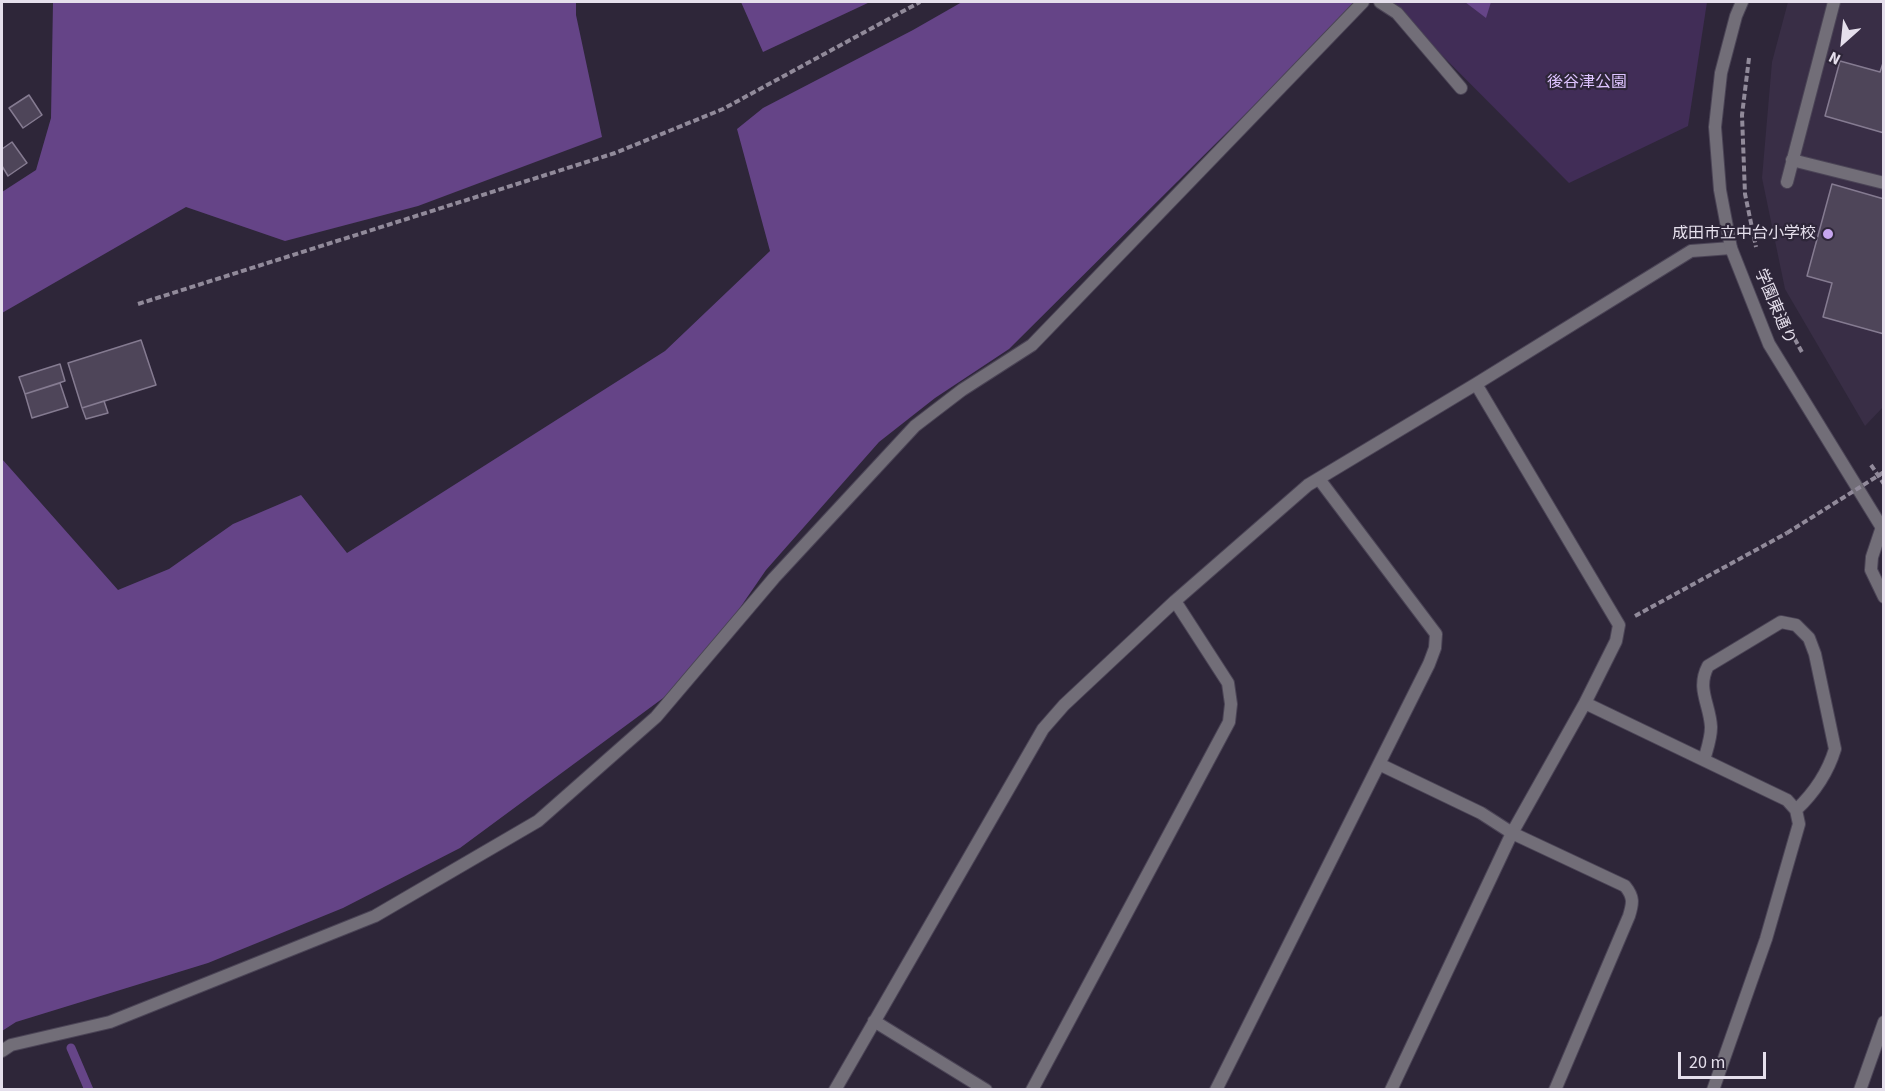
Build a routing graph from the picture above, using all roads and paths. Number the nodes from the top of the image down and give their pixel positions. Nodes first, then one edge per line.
1 (920, 2) edge
2 (1363, 2) edge
3 (1380, 2) edge
4 (1742, 2) edge
5 (1834, 2) edge
6 (1749, 57) dead end
7 (1461, 88) dead end
8 (1792, 160) junction
9 (1787, 182) dead end
10 (1884, 183) edge
11 (1731, 248) junction
12 (1756, 251) dead end
13 (138, 304) dead end
14 (1782, 317) dead end
15 (1808, 363) dead end
16 (1476, 384) junction
17 (1866, 456) dead end
18 (1884, 472) edge
19 (1318, 479) junction
20 (1884, 484) edge
21 (1883, 529) edge
22 (1884, 597) edge
23 (1175, 601) junction
24 (1619, 625) junction
25 (1585, 703) junction
26 (1704, 760) junction
27 (1379, 764) junction
28 (1796, 810) junction
29 (1512, 833) junction
30 (874, 1021) junction
31 (1884, 1023) edge
32 (2, 1051) edge
33 (835, 1089) edge
34 (986, 1089) edge
35 (1032, 1089) edge
36 (1216, 1089) edge
37 (1391, 1089) edge
38 (1555, 1089) edge
39 (1713, 1089) edge
40 (1860, 1089) edge

1 - 13 path
2 - 32 street
3 - 7 street
4 - 11 street, 学園東通り
5 - 8 street
6 - 12 path
8 - 9 street
8 - 10 street
11 - 16 street
11 - 21 street, 学園東通り
14 - 15 path
16 - 19 street
16 - 24 street
17 - 20 path
18 - 24 path, bridge
19 - 23 street
19 - 27 street
21 - 22 street
23 - 30 street
23 - 35 street
24 - 25 street
25 - 26 street
25 - 29 street
26 - 28 street
26 - 28 street
27 - 29 street
27 - 36 street
28 - 39 street
29 - 37 street
29 - 38 street
30 - 33 street
30 - 34 street
31 - 40 street

